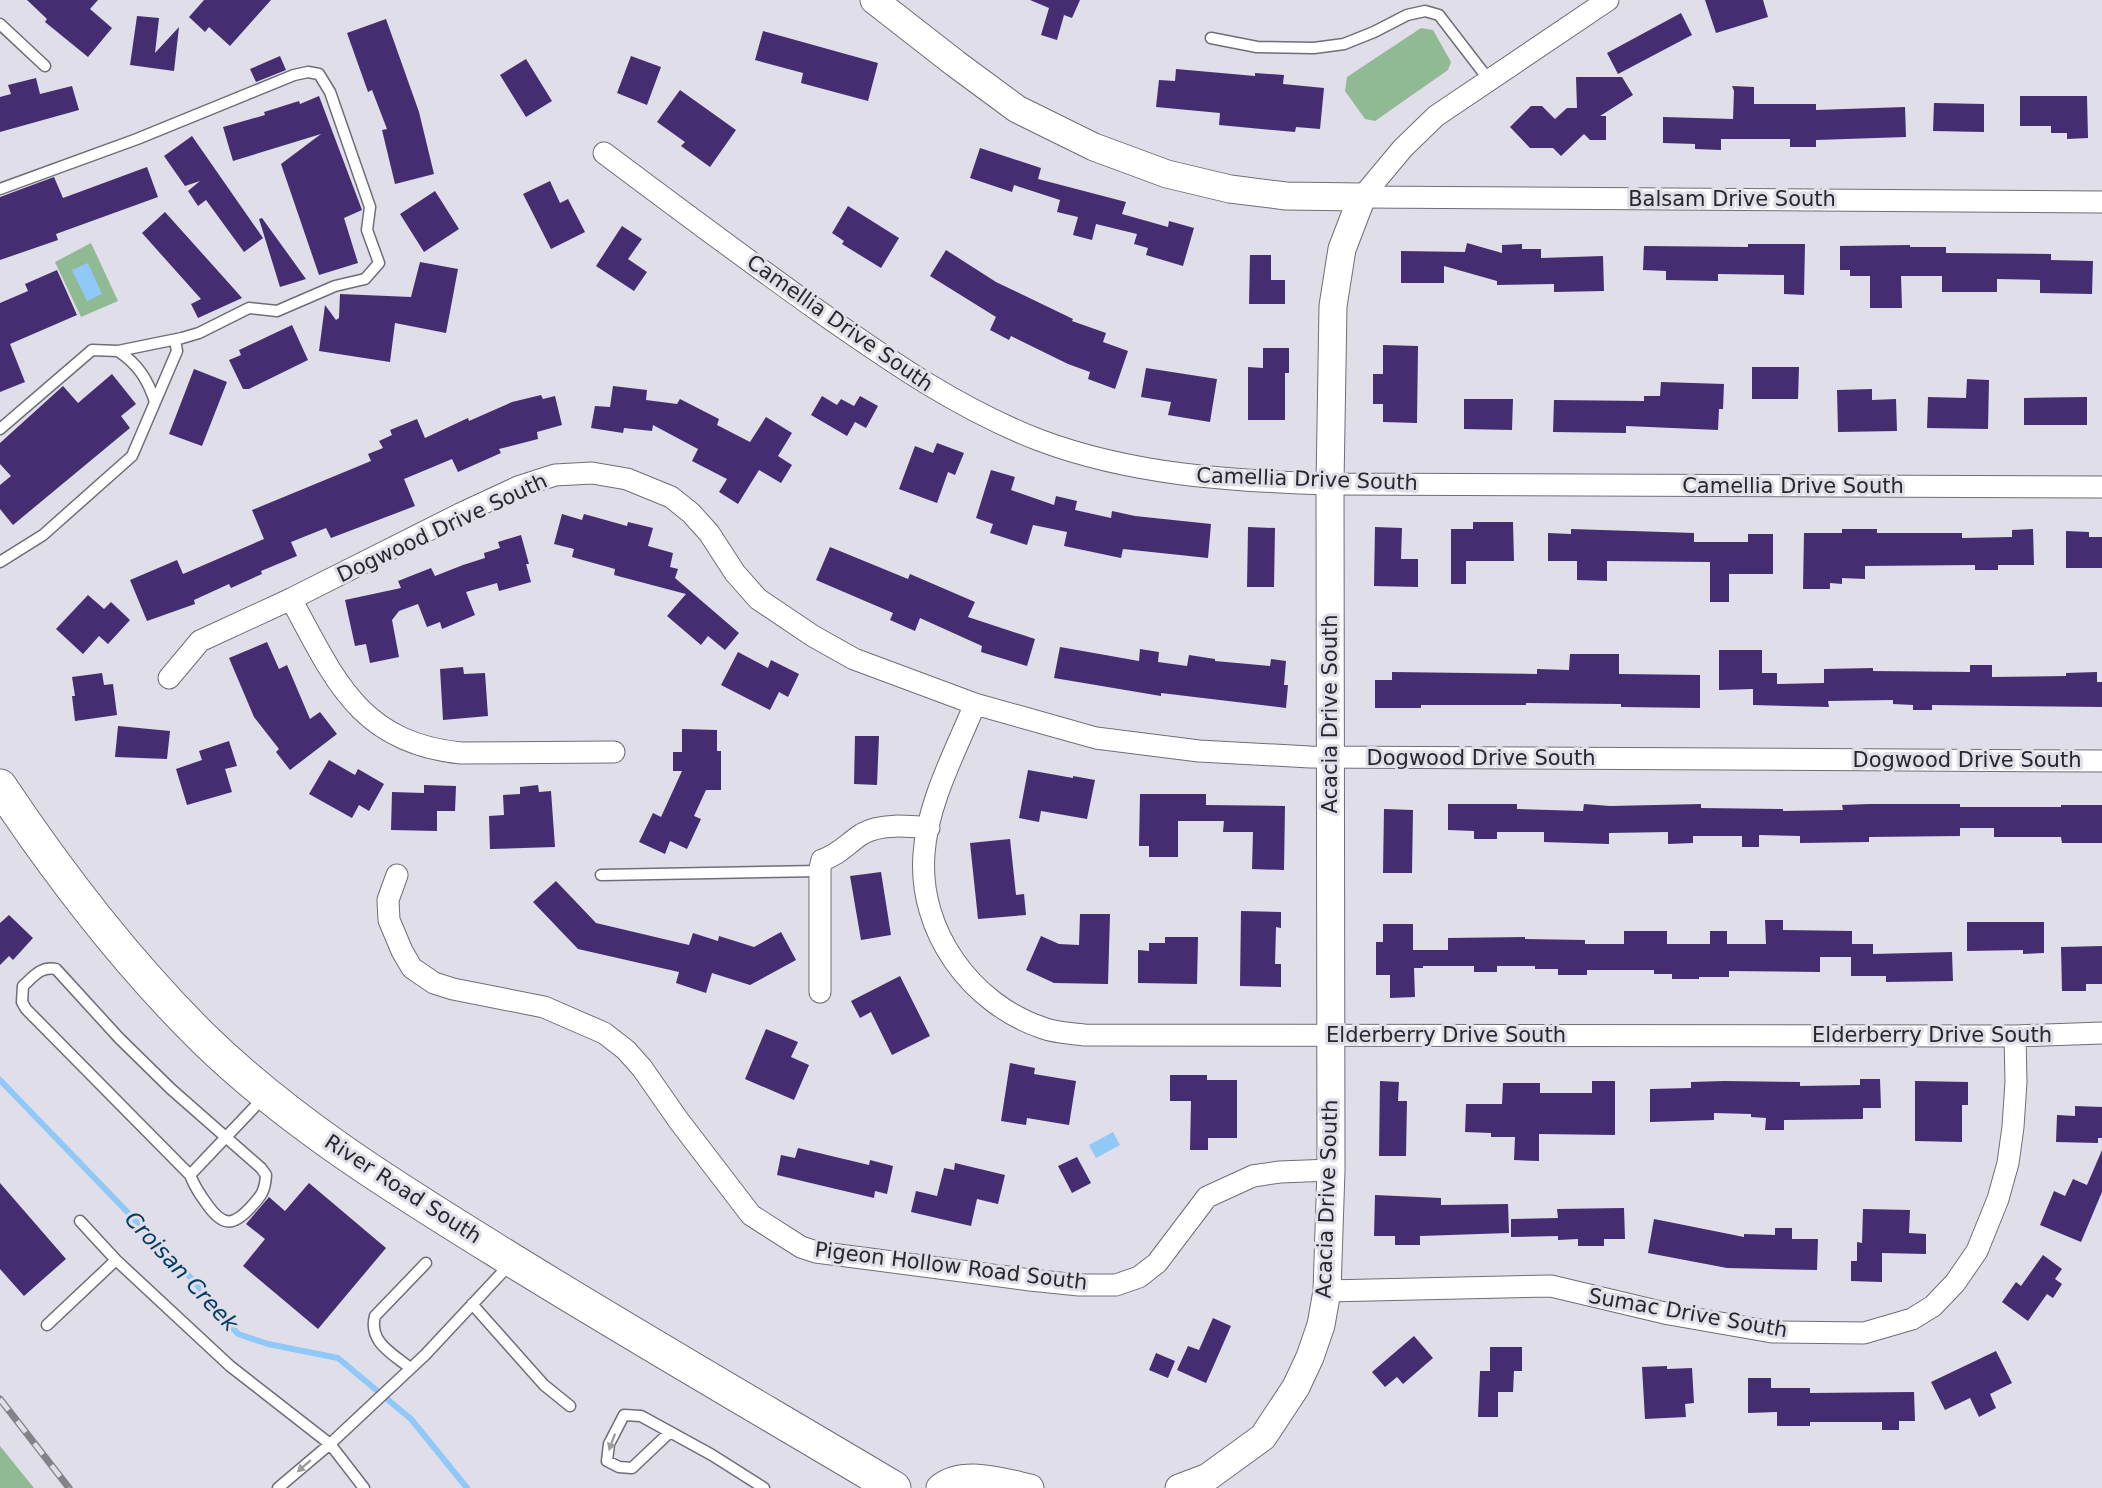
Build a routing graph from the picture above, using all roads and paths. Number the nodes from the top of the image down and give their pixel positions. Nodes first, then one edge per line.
1 (874, 0) edge
2 (1608, 0) edge
3 (0, 24) edge
4 (1211, 38) dead end
5 (45, 66) dead end
6 (1490, 80) junction
7 (604, 153) dead end
8 (0, 189) edge
9 (1362, 196) junction
10 (2102, 202) edge
11 (175, 340) junction
12 (118, 351) junction
13 (155, 402) junction
14 (0, 429) edge
15 (1330, 484) junction
16 (2102, 487) edge
17 (0, 562) edge
18 (291, 599) junction
19 (169, 678) dead end
20 (975, 704) junction
21 (614, 752) dead end
22 (1330, 757) junction
23 (2102, 761) edge
24 (4, 799) edge
25 (928, 828) junction
26 (820, 871) junction
27 (397, 875) dead end
28 (601, 875) dead end
29 (820, 992) dead end
30 (2102, 1033) edge
31 (1331, 1034) junction
32 (2015, 1036) junction
33 (267, 1094) junction
34 (226, 1137) junction
35 (1331, 1170) junction
36 (190, 1175) junction
37 (80, 1221) dead end
38 (116, 1260) junction
39 (513, 1261) junction
40 (426, 1263) dead end
41 (1327, 1291) junction
42 (472, 1304) junction
43 (46, 1325) dead end
44 (410, 1368) junction
45 (570, 1406) dead end
46 (670, 1432) junction
47 (330, 1444) junction
48 (278, 1488) edge
49 (364, 1488) edge
50 (764, 1488) edge
51 (894, 1488) edge
52 (940, 1488) edge
53 (1030, 1488) edge
54 (1179, 1488) edge

1 - 9 street
2 - 6 street, Acacia Drive South
3 - 5 lane
4 - 6 lane
6 - 9 street, Acacia Drive South
7 - 15 street, Camellia Drive South
8 - 11 lane
9 - 10 street, Balsam Drive South
9 - 15 street, Acacia Drive South
11 - 12 lane
11 - 13 lane
12 - 13 lane
12 - 14 lane
13 - 17 lane
15 - 16 street, Camellia Drive South
15 - 22 street, Acacia Drive South
18 - 19 street, Dogwood Drive South
18 - 20 street, Dogwood Drive South
18 - 21 street
20 - 22 street, Dogwood Drive South
20 - 25 street, Elderberry Drive South
22 - 23 street, Dogwood Drive South
22 - 31 street, Acacia Drive South
24 - 33 main road, River Road South
25 - 26 street
25 - 31 street, Elderberry Drive South
26 - 28 lane
26 - 29 street
27 - 35 street, Pigeon Hollow Road South
30 - 32 street, Elderberry Drive South
31 - 32 street, Elderberry Drive South
31 - 35 street, Acacia Drive South
32 - 41 street, Sumac Drive South
33 - 34 lane
33 - 39 main road, River Road South
34 - 36 lane
34 - 36 lane
34 - 36 lane
35 - 41 street, Acacia Drive South
37 - 38 lane
38 - 43 lane
38 - 47 lane
39 - 42 lane
39 - 51 main road, River Road South
40 - 44 lane
41 - 54 street, Acacia Drive South
42 - 44 lane
42 - 45 lane
44 - 47 lane
46 -> 46 lane
46 - 50 lane
47 -> 48 lane
47 - 49 lane
52 - 53 street

